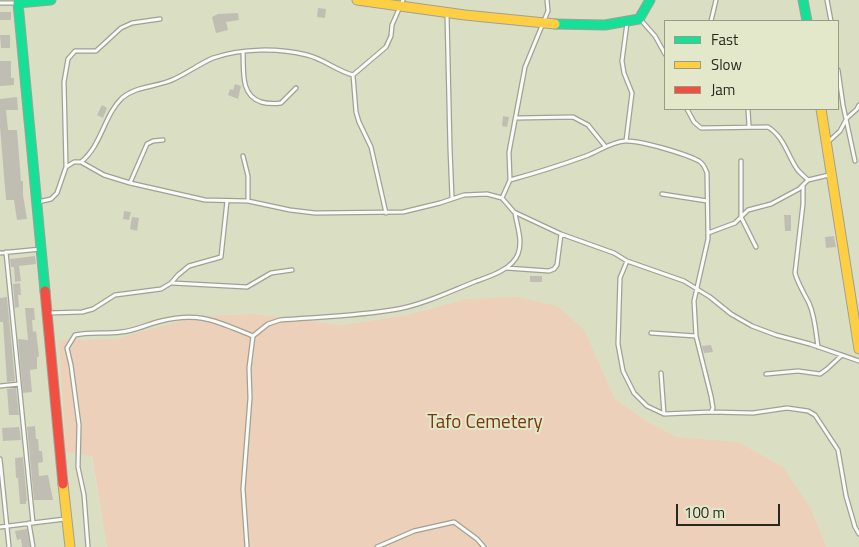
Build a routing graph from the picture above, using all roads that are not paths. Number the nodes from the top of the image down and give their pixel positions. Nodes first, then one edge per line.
1 (50, 0) edge
2 (356, 0) edge
3 (547, 0) edge
4 (650, 0) edge
5 (716, 0) edge
6 (803, 0) edge
7 (828, 0) edge
8 (17, 2) edge
9 (402, 2) edge
10 (0, 4) edge
11 (447, 13) junction
12 (160, 19) dead end
13 (639, 19) junction
14 (710, 20) edge
15 (806, 20) edge
16 (831, 20) edge
17 (628, 22) junction
18 (543, 24) junction
19 (243, 52) junction
20 (664, 52) edge
21 (353, 74) junction
22 (839, 77) edge
23 (296, 88) dead end
24 (859, 105) edge
25 (688, 110) edge
26 (748, 110) edge
27 (822, 110) edge
28 (517, 118) junction
29 (847, 118) junction
30 (749, 126) junction
31 (163, 140) dead end
32 (626, 141) junction
33 (827, 144) junction
34 (605, 146) junction
35 (243, 156) dead end
36 (740, 161) dead end
37 (855, 161) dead end
38 (81, 162) junction
39 (66, 167) junction
40 (832, 174) junction
41 (510, 180) junction
42 (808, 180) junction
43 (130, 183) junction
44 (803, 186) junction
45 (662, 194) dead end
46 (452, 198) junction
47 (502, 198) junction
48 (227, 201) junction
49 (248, 201) junction
50 (707, 201) junction
51 (38, 203) junction
52 (514, 212) junction
53 (386, 213) junction
54 (741, 217) junction
55 (708, 233) junction
56 (561, 234) junction
57 (756, 246) dead end
58 (42, 249) junction
59 (6, 252) junction
60 (0, 253) edge
61 (627, 261) junction
62 (505, 268) junction
63 (292, 270) dead end
64 (171, 283) junction
65 (696, 288) junction
66 (48, 313) junction
67 (650, 333) dead end
68 (253, 336) junction
69 (696, 336) junction
70 (818, 347) junction
71 (859, 348) edge
72 (842, 355) junction
73 (859, 361) edge
74 (661, 373) dead end
75 (766, 374) dead end
76 (20, 384) junction
77 (0, 386) edge
78 (711, 412) junction
79 (664, 414) junction
80 (0, 459) edge
81 (66, 518) junction
82 (31, 523) junction
83 (7, 526) junction
84 (0, 527) edge
85 (859, 534) edge
86 (9, 547) edge
87 (33, 547) edge
88 (70, 547) edge
89 (88, 547) edge
90 (247, 547) edge
91 (377, 547) edge
92 (484, 547) edge

1 - 8 street
2 - 9 street
3 - 18 lane
4 - 13 street
5 - 14 lane
6 - 15 street
7 - 16 lane
8 - 10 lane
8 - 51 street
9 - 11 street
9 - 21 lane
11 - 18 street
11 - 46 lane
12 - 39 lane
13 - 17 street
13 - 20 lane
17 - 18 street
17 - 32 lane
18 - 28 lane
19 - 21 lane
19 - 23 lane
19 - 38 lane
21 - 53 lane
22 - 29 lane
24 - 29 lane
25 - 30 lane
26 - 30 lane
27 - 33 street
28 - 34 lane
28 - 41 lane
29 - 33 lane
29 - 37 lane
30 - 42 lane
31 - 43 lane
32 - 34 lane
32 - 50 lane
33 - 40 street
34 - 41 lane
35 - 49 lane
36 - 54 lane
38 - 39 lane
38 - 43 lane
39 - 51 lane
40 - 42 lane
40 - 71 street
41 - 47 lane
42 - 44 lane
43 - 48 lane
44 - 54 lane
44 - 70 lane
45 - 50 lane
46 - 47 lane
46 - 53 lane
47 - 52 lane
48 - 49 lane
48 - 64 lane
49 - 53 lane
50 - 55 lane
51 - 58 street
52 - 56 lane
52 - 62 lane
54 - 55 lane
54 - 57 lane
55 - 65 lane
56 - 61 lane
56 - 62 lane
58 - 59 lane
58 - 66 street
59 - 60 lane
59 - 76 lane
61 - 65 lane
61 - 79 lane
62 - 68 lane
63 - 64 lane
64 - 66 lane
65 - 69 lane
65 - 70 lane
66 - 81 street
67 - 69 lane
68 - 89 lane
68 - 90 lane
69 - 78 lane
70 - 72 lane
72 - 73 lane
72 - 75 lane
74 - 79 lane
76 - 77 lane
76 - 82 lane
78 - 79 lane
78 - 85 lane
80 - 83 lane
81 - 82 lane
81 - 88 street
82 - 83 lane
82 - 87 lane
83 - 84 lane
83 - 86 lane
91 - 92 lane

